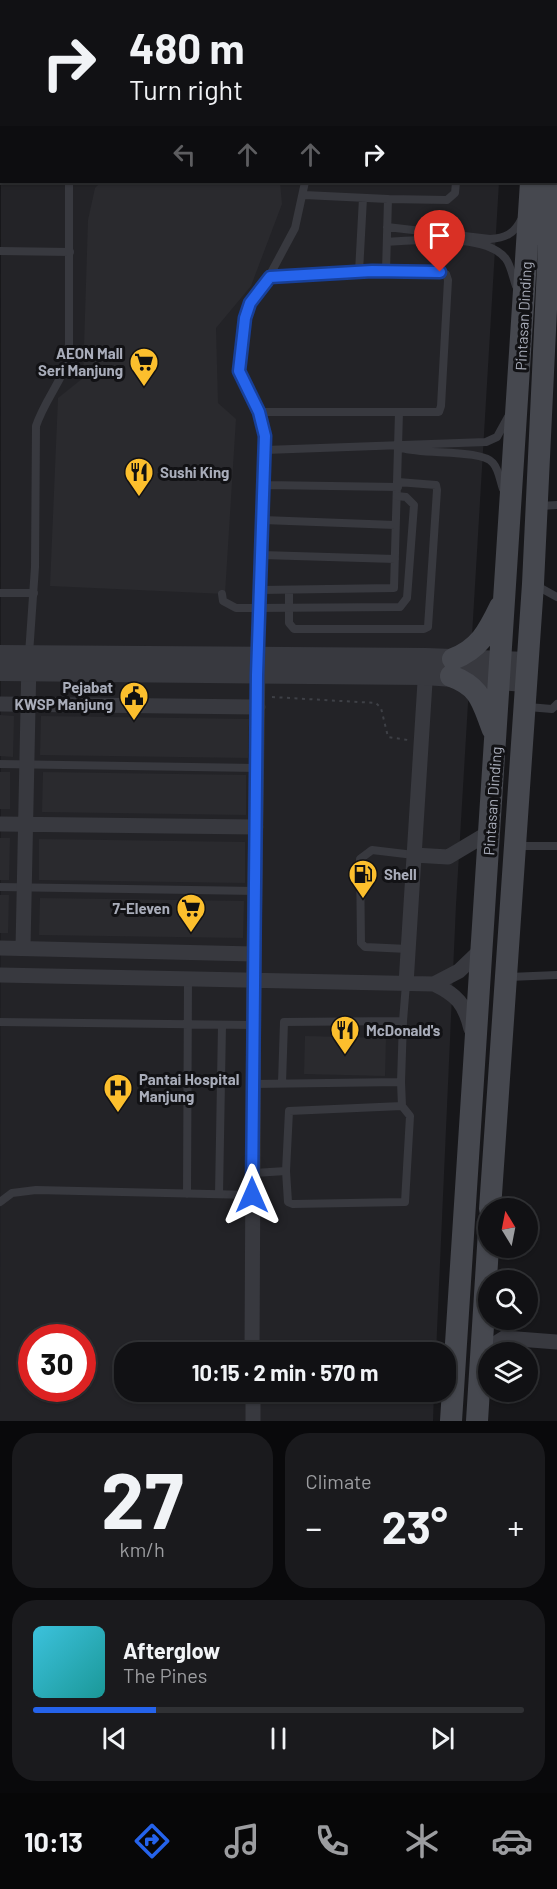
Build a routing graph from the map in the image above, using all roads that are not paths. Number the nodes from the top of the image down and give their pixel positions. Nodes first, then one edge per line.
1 (69, 183) edge
2 (305, 183) edge
3 (456, 183) edge
4 (538, 183) edge
5 (304, 195) junction
6 (363, 198) junction
7 (388, 199) junction
8 (387, 227) junction
9 (387, 242) junction
10 (0, 251) edge
11 (70, 252) junction
12 (386, 271) junction
13 (358, 272) junction
14 (270, 277) junction
15 (523, 307) junction
16 (519, 398) junction
17 (259, 412) junction
18 (399, 412) junction
19 (399, 447) junction
20 (265, 450) junction
21 (398, 484) junction
22 (264, 485) junction
23 (397, 496) junction
24 (546, 506) edge
25 (263, 519) junction
26 (511, 520) junction
27 (395, 525) junction
28 (262, 555) junction
29 (395, 558) junction
30 (532, 584) junction
31 (261, 590) junction
32 (289, 591) junction
33 (0, 593) edge
34 (33, 594) junction
35 (222, 594) dead end
36 (505, 597) junction
37 (557, 597) edge
38 (0, 655) edge
39 (28, 664) junction
40 (426, 667) junction
41 (452, 668) junction
42 (501, 670) junction
43 (0, 671) edge
44 (526, 672) junction
45 (258, 683) junction
46 (0, 704) edge
47 (27, 704) junction
48 (523, 707) junction
49 (555, 707) edge
50 (496, 737) junction
51 (0, 764) edge
52 (26, 764) junction
53 (257, 768) junction
54 (0, 824) edge
55 (24, 825) junction
56 (256, 827) junction
57 (490, 832) junction
58 (513, 846) junction
59 (557, 846) edge
60 (414, 855) junction
61 (0, 887) edge
62 (23, 888) junction
63 (256, 891) junction
64 (0, 948) edge
65 (23, 948) junction
66 (408, 948) junction
67 (482, 949) junction
68 (254, 954) junction
69 (0, 975) edge
70 (557, 975) edge
71 (505, 977) junction
72 (188, 980) junction
73 (254, 980) junction
74 (406, 984) junction
75 (434, 984) junction
76 (403, 1021) junction
77 (0, 1022) edge
78 (189, 1025) junction
79 (222, 1025) junction
80 (253, 1025) junction
81 (476, 1044) junction
82 (401, 1082) junction
83 (282, 1083) junction
84 (252, 1084) junction
85 (402, 1106) junction
86 (286, 1171) junction
87 (252, 1173) junction
88 (186, 1194) junction
89 (219, 1194) junction
90 (252, 1195) junction
91 (491, 1198) edge
92 (0, 1202) edge
93 (498, 1330) edge
94 (504, 1338) junction
95 (252, 1342) edge
96 (498, 1342) edge
97 (557, 1342) edge
98 (253, 1402) edge
99 (478, 1402) edge
100 (253, 1421) edge
101 (450, 1421) edge
102 (477, 1421) edge

1 - 11 lane
2 - 5 lane
3 - 7 lane
4 - 8 lane
4 - 15 main road, Pintasan Dinding
4 - 24 main road, Pintasan Dinding
5 - 6 lane
5 - 14 lane
6 - 7 lane
6 - 13 lane
7 - 8 lane
8 - 9 lane
9 - 12 lane
9 - 15 lane
10 - 11 lane
11 - 34 lane
12 - 13 lane
12 - 18 lane
13 - 14 lane
14 - 17 lane
15 - 16 main road, Pintasan Dinding
16 - 19 lane
16 - 26 main road, Pintasan Dinding
17 - 18 lane
17 - 20 lane
18 - 19 lane
19 - 20 lane
19 - 21 lane
19 - 26 lane
20 - 22 lane
21 - 22 lane
21 - 23 lane
21 - 32 lane
22 - 25 lane
23 - 27 lane
23 - 35 lane, bridge
24 - 30 main road, Pintasan Dinding
25 - 27 lane
25 - 28 lane
26 - 36 main road, Pintasan Dinding
27 - 29 lane
28 - 29 lane
28 - 31 lane
29 - 32 lane
30 - 37 lane
30 - 44 main road, Pintasan Dinding
31 - 32 lane
31 - 45 lane
33 - 34 lane
34 - 39 lane
36 - 41 main road
36 - 42 main road, Pintasan Dinding
38 - 39 street
39 - 43 street
39 - 45 street
39 - 47 street
40 - 41 street
40 - 45 street
40 - 60 street
41 - 42 street
41 - 50 main road
42 - 44 street
42 - 50 main road, Pintasan Dinding
44 - 48 main road, Pintasan Dinding
45 - 47 street
45 - 53 street
46 - 47 street
47 - 52 street
48 - 49 lane
48 - 58 main road, Pintasan Dinding
50 - 57 main road, Pintasan Dinding
51 - 52 lane
52 - 53 lane
52 - 55 street
53 - 56 street
54 - 55 street
55 - 56 street
55 - 62 street
56 - 63 street
57 - 60 street
57 - 67 main road, Pintasan Dinding
58 - 59 lane
58 - 71 main road, Pintasan Dinding
60 - 66 street
60 - 66 lane
61 - 62 lane
62 - 63 lane
62 - 65 street
63 - 68 street
64 - 65 street
65 - 68 street
66 - 74 street
67 - 75 street
67 - 81 main road, Pintasan Dinding
68 - 73 street
69 - 72 street
70 - 71 lane
71 - 91 main road, Pintasan Dinding
72 - 73 street
72 - 78 lane
73 - 74 street
73 - 80 street
74 - 75 street
74 - 76 lane
75 - 81 street
76 - 82 lane
76 - 83 lane
77 - 78 lane
78 - 79 lane
78 - 88 lane
79 - 80 lane
79 - 89 lane
80 - 84 street
81 - 101 main road, Pintasan Dinding
82 - 83 lane
82 - 85 lane
83 - 84 lane
84 - 87 street
85 - 86 lane
85 - 86 lane
86 - 87 lane
87 - 90 street
88 - 89 lane
88 - 92 lane
89 - 90 lane
90 - 95 street
93 - 94 street
94 - 96 street
94 - 97 street
98 - 100 street
99 - 102 main road

